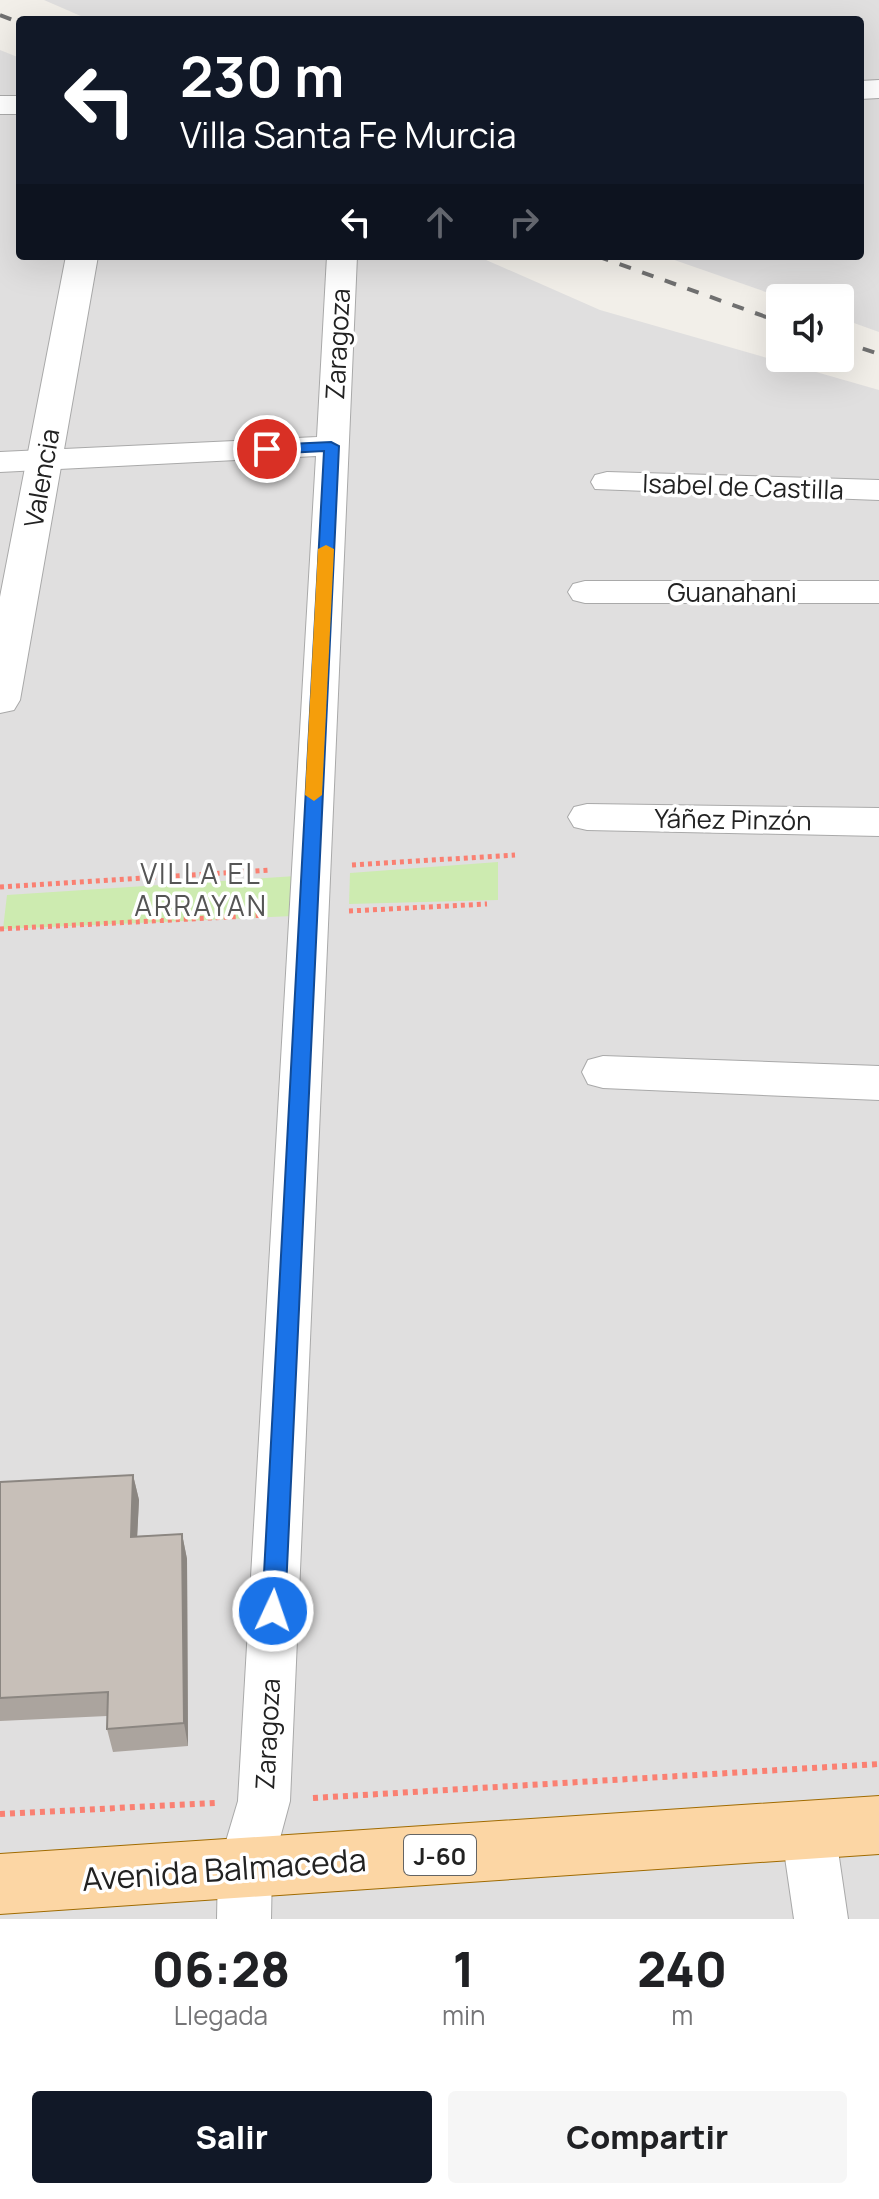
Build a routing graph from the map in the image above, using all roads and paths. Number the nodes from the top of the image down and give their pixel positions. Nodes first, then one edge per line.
1 (81, 260) edge
2 (342, 260) edge
3 (331, 446) junction
4 (44, 460) junction
5 (0, 462) edge
6 (607, 482) dead end
7 (879, 490) edge
8 (585, 592) dead end
9 (879, 592) edge
10 (0, 700) edge
11 (587, 817) dead end
12 (879, 822) edge
13 (515, 855) dead end
14 (310, 868) junction
15 (0, 887) edge
16 (487, 904) dead end
17 (308, 913) junction
18 (0, 929) edge
19 (603, 1072) dead end
20 (879, 1083) edge
21 (879, 1764) edge
22 (264, 1801) junction
23 (0, 1814) edge
24 (879, 1825) edge
25 (808, 1830) junction
26 (0, 1884) edge
27 (244, 1893) edge
28 (821, 1919) edge

1 - 4 street, Valencia
2 - 3 street, Zaragoza
3 - 4 street
3 - 14 street, Zaragoza
4 - 5 street
4 - 10 street, Valencia
6 - 7 street, Isabel de Castilla
8 - 9 street, Guanahani
11 - 12 street, Yáñez Pinzón
13 - 14 path
14 - 15 path
14 - 17 street, Zaragoza
16 - 17 path
17 - 18 path
17 - 22 street, Zaragoza
19 - 20 street
21 - 22 path
22 - 23 path
22 - 27 street, Zaragoza
24 - 25 main road, Avenida Balmaceda / J-60
25 - 27 main road, Avenida Balmaceda / J-60
25 - 28 street
26 - 27 main road, Avenida Balmaceda / J-60

